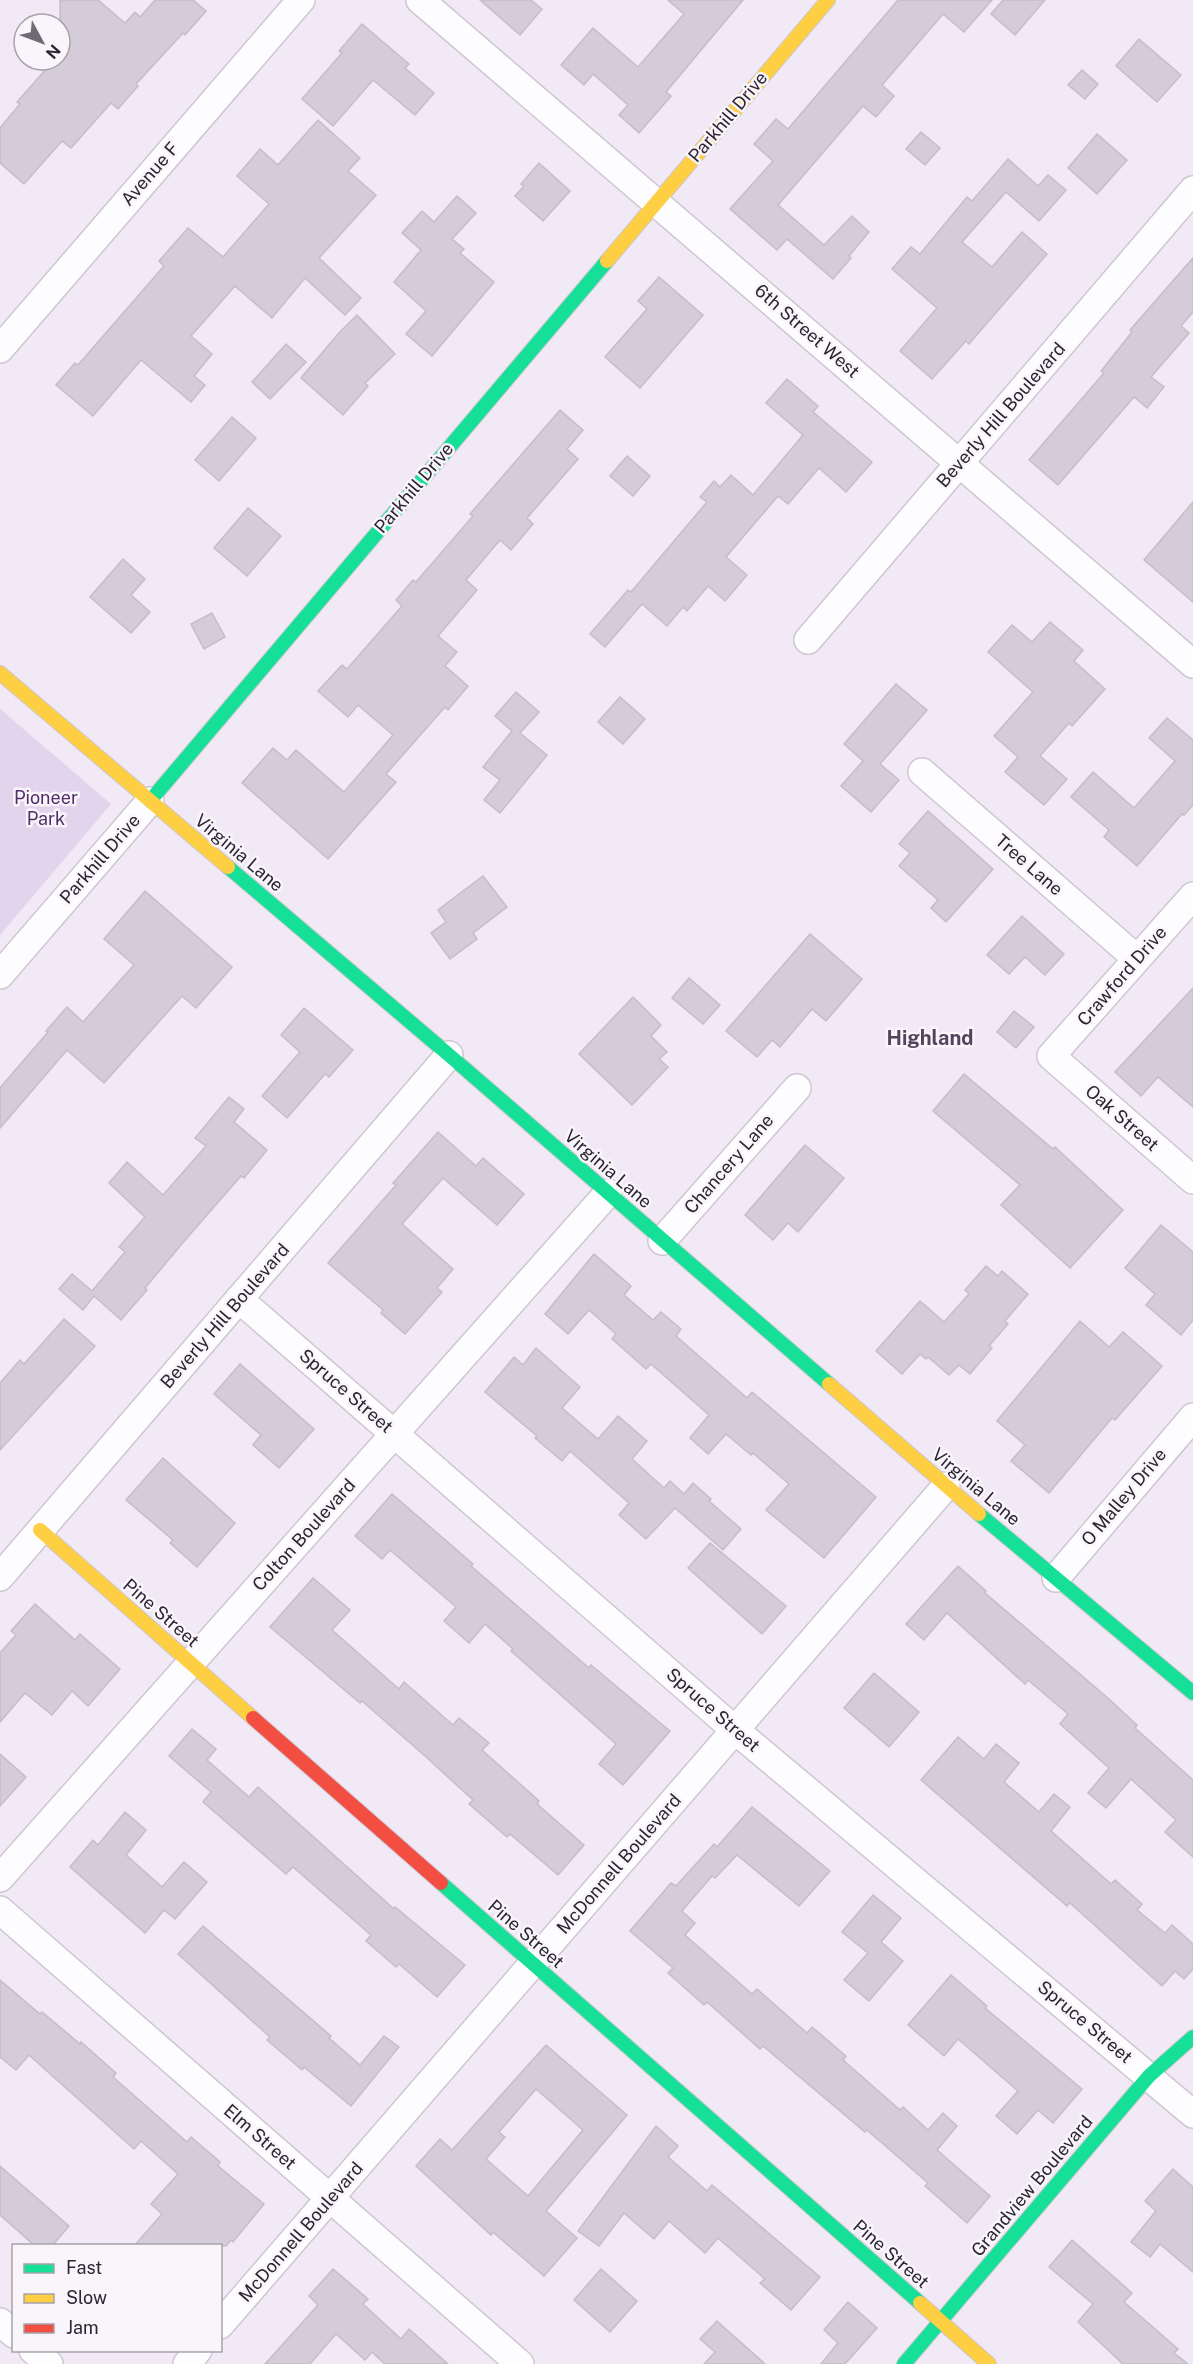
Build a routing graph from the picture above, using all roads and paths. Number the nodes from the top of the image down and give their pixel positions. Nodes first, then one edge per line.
1 (301, 0) edge
2 (420, 0) edge
3 (828, 0) edge
4 (1193, 190) edge
5 (655, 202) junction
6 (0, 349) edge
7 (960, 464) junction
8 (808, 640) dead end
9 (1193, 664) edge
10 (0, 673) edge
11 (922, 772) dead end
12 (150, 801) junction
13 (1193, 896) edge
14 (1137, 958) junction
15 (0, 975) edge
16 (449, 1055) junction
17 (1051, 1056) joint
18 (796, 1088) dead end
19 (1193, 1179) edge
20 (608, 1193) junction
21 (662, 1241) junction
22 (239, 1299) junction
23 (1193, 1416) edge
24 (394, 1434) junction
25 (946, 1486) junction
26 (40, 1530) junction
27 (0, 1577) edge
28 (1056, 1578) junction
29 (191, 1663) junction
30 (1193, 1693) edge
31 (735, 1730) junction
32 (0, 1878) edge
33 (0, 1910) edge
34 (533, 1964) junction
35 (1193, 2037) edge
36 (1149, 2076) junction
37 (1193, 2114) edge
38 (330, 2198) junction
39 (0, 2322) edge
40 (941, 2322) junction
41 (222, 2323) edge
42 (12, 2332) edge
43 (35, 2352) edge
44 (196, 2352) edge
45 (48, 2364) edge
46 (187, 2364) edge
47 (520, 2364) edge
48 (904, 2364) edge
49 (989, 2364) edge

1 - 6 street, Avenue F
2 - 5 street, 6th Street West
3 - 5 street, Parkhill Drive
4 - 7 street, Beverly Hill Boulevard
5 - 7 street, 6th Street West
5 - 12 street, Parkhill Drive
7 - 8 street, Beverly Hill Boulevard
7 - 9 street, 6th Street West
10 - 12 street, Virginia Lane
11 - 14 street, Tree Lane
12 - 15 street, Parkhill Drive
12 - 16 street, Virginia Lane
13 - 14 street, Crawford Drive
14 - 17 street, Crawford Drive
16 - 20 street, Virginia Lane
16 - 22 street, Beverly Hill Boulevard
17 - 19 street, Oak Street
18 - 21 street, Chancery Lane
20 - 21 street, Virginia Lane
20 - 24 street, Colton Boulevard
21 - 25 street, Virginia Lane
22 - 24 street, Spruce Street
22 - 26 street, Beverly Hill Boulevard
23 - 28 street, O Malley Drive
24 - 29 street, Colton Boulevard
24 - 31 street, Spruce Street
25 - 28 street, Virginia Lane
25 - 31 street, McDonnell Boulevard
26 - 27 street, Beverly Hill Boulevard
26 - 29 street, Pine Street
28 - 30 street, Virginia Lane
29 - 32 street, Colton Boulevard
29 - 34 street, Pine Street
31 - 34 street, McDonnell Boulevard
31 - 36 street, Spruce Street
33 - 38 street, Elm Street
34 - 38 street, McDonnell Boulevard
34 - 40 street, Pine Street
35 - 36 street, Grandview Boulevard
36 - 37 street, Spruce Street
36 - 40 street, Grandview Boulevard
38 - 41 street, McDonnell Boulevard
38 - 47 street, Elm Street
39 - 42 street
40 - 48 street, Grandview Boulevard
40 - 49 street, Pine Street
43 - 45 street
44 - 46 street

